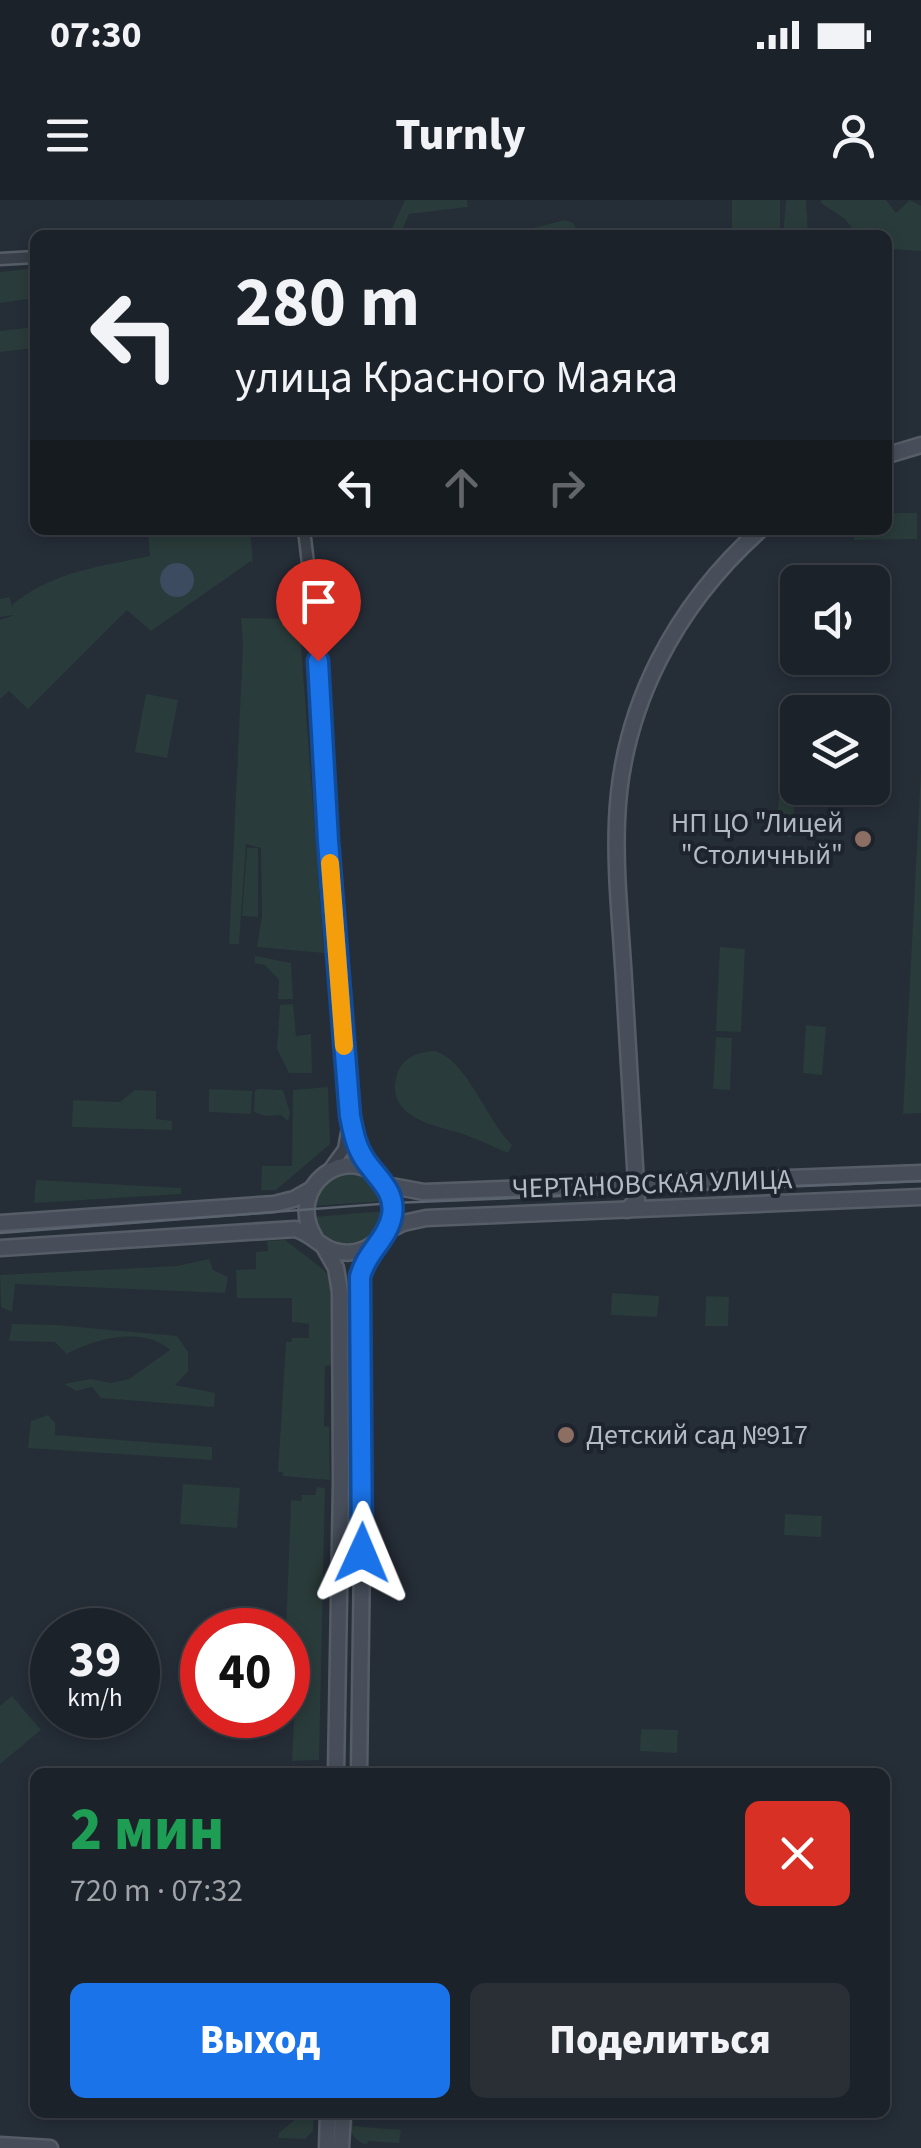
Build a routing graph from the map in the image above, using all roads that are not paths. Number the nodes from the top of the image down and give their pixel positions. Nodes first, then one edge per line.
1 (30, 256) edge
2 (0, 259) edge
3 (921, 445) edge
4 (892, 453) edge
5 (305, 535) edge
6 (755, 535) edge
7 (350, 1116) junction
8 (328, 1171) junction
9 (921, 1173) edge
10 (380, 1180) junction
11 (671, 1182) junction
12 (636, 1184) junction
13 (310, 1190) junction
14 (921, 1197) edge
15 (671, 1208) junction
16 (627, 1210) junction
17 (0, 1224) edge
18 (387, 1231) junction
19 (318, 1242) junction
20 (375, 1244) junction
21 (0, 1248) edge
22 (336, 1768) edge
23 (359, 1768) edge
24 (328, 2118) edge
25 (342, 2118) edge
26 (0, 2144) edge
27 (50, 2148) edge
28 (326, 2148) edge
29 (340, 2148) edge

1 - 2 street
3 - 4 main road
5 - 7 street
6 - 12 main road
7 - 8 street
7 - 10 street
8 - 10 main road, ЧЕРТАНОВСКАЯ УЛИЦА
8 - 13 main road
9 - 11 main road, ЧЕРТАНОВСКАЯ УЛИЦА
10 - 12 main road, ЧЕРТАНОВСКАЯ УЛИЦА
10 - 18 main road
11 - 12 main road, ЧЕРТАНОВСКАЯ УЛИЦА
11 - 15 main road
12 - 16 main road
13 - 17 main road
13 - 19 main road
14 - 15 main road, ЧЕРТАНОВСКАЯ УЛИЦА
15 - 16 main road, ЧЕРТАНОВСКАЯ УЛИЦА
16 - 18 main road, ЧЕРТАНОВСКАЯ УЛИЦА
18 - 20 main road
19 - 20 main road
19 - 21 main road
19 - 22 main road
20 - 23 main road
24 - 28 main road
25 - 29 main road
26 - 27 main road

